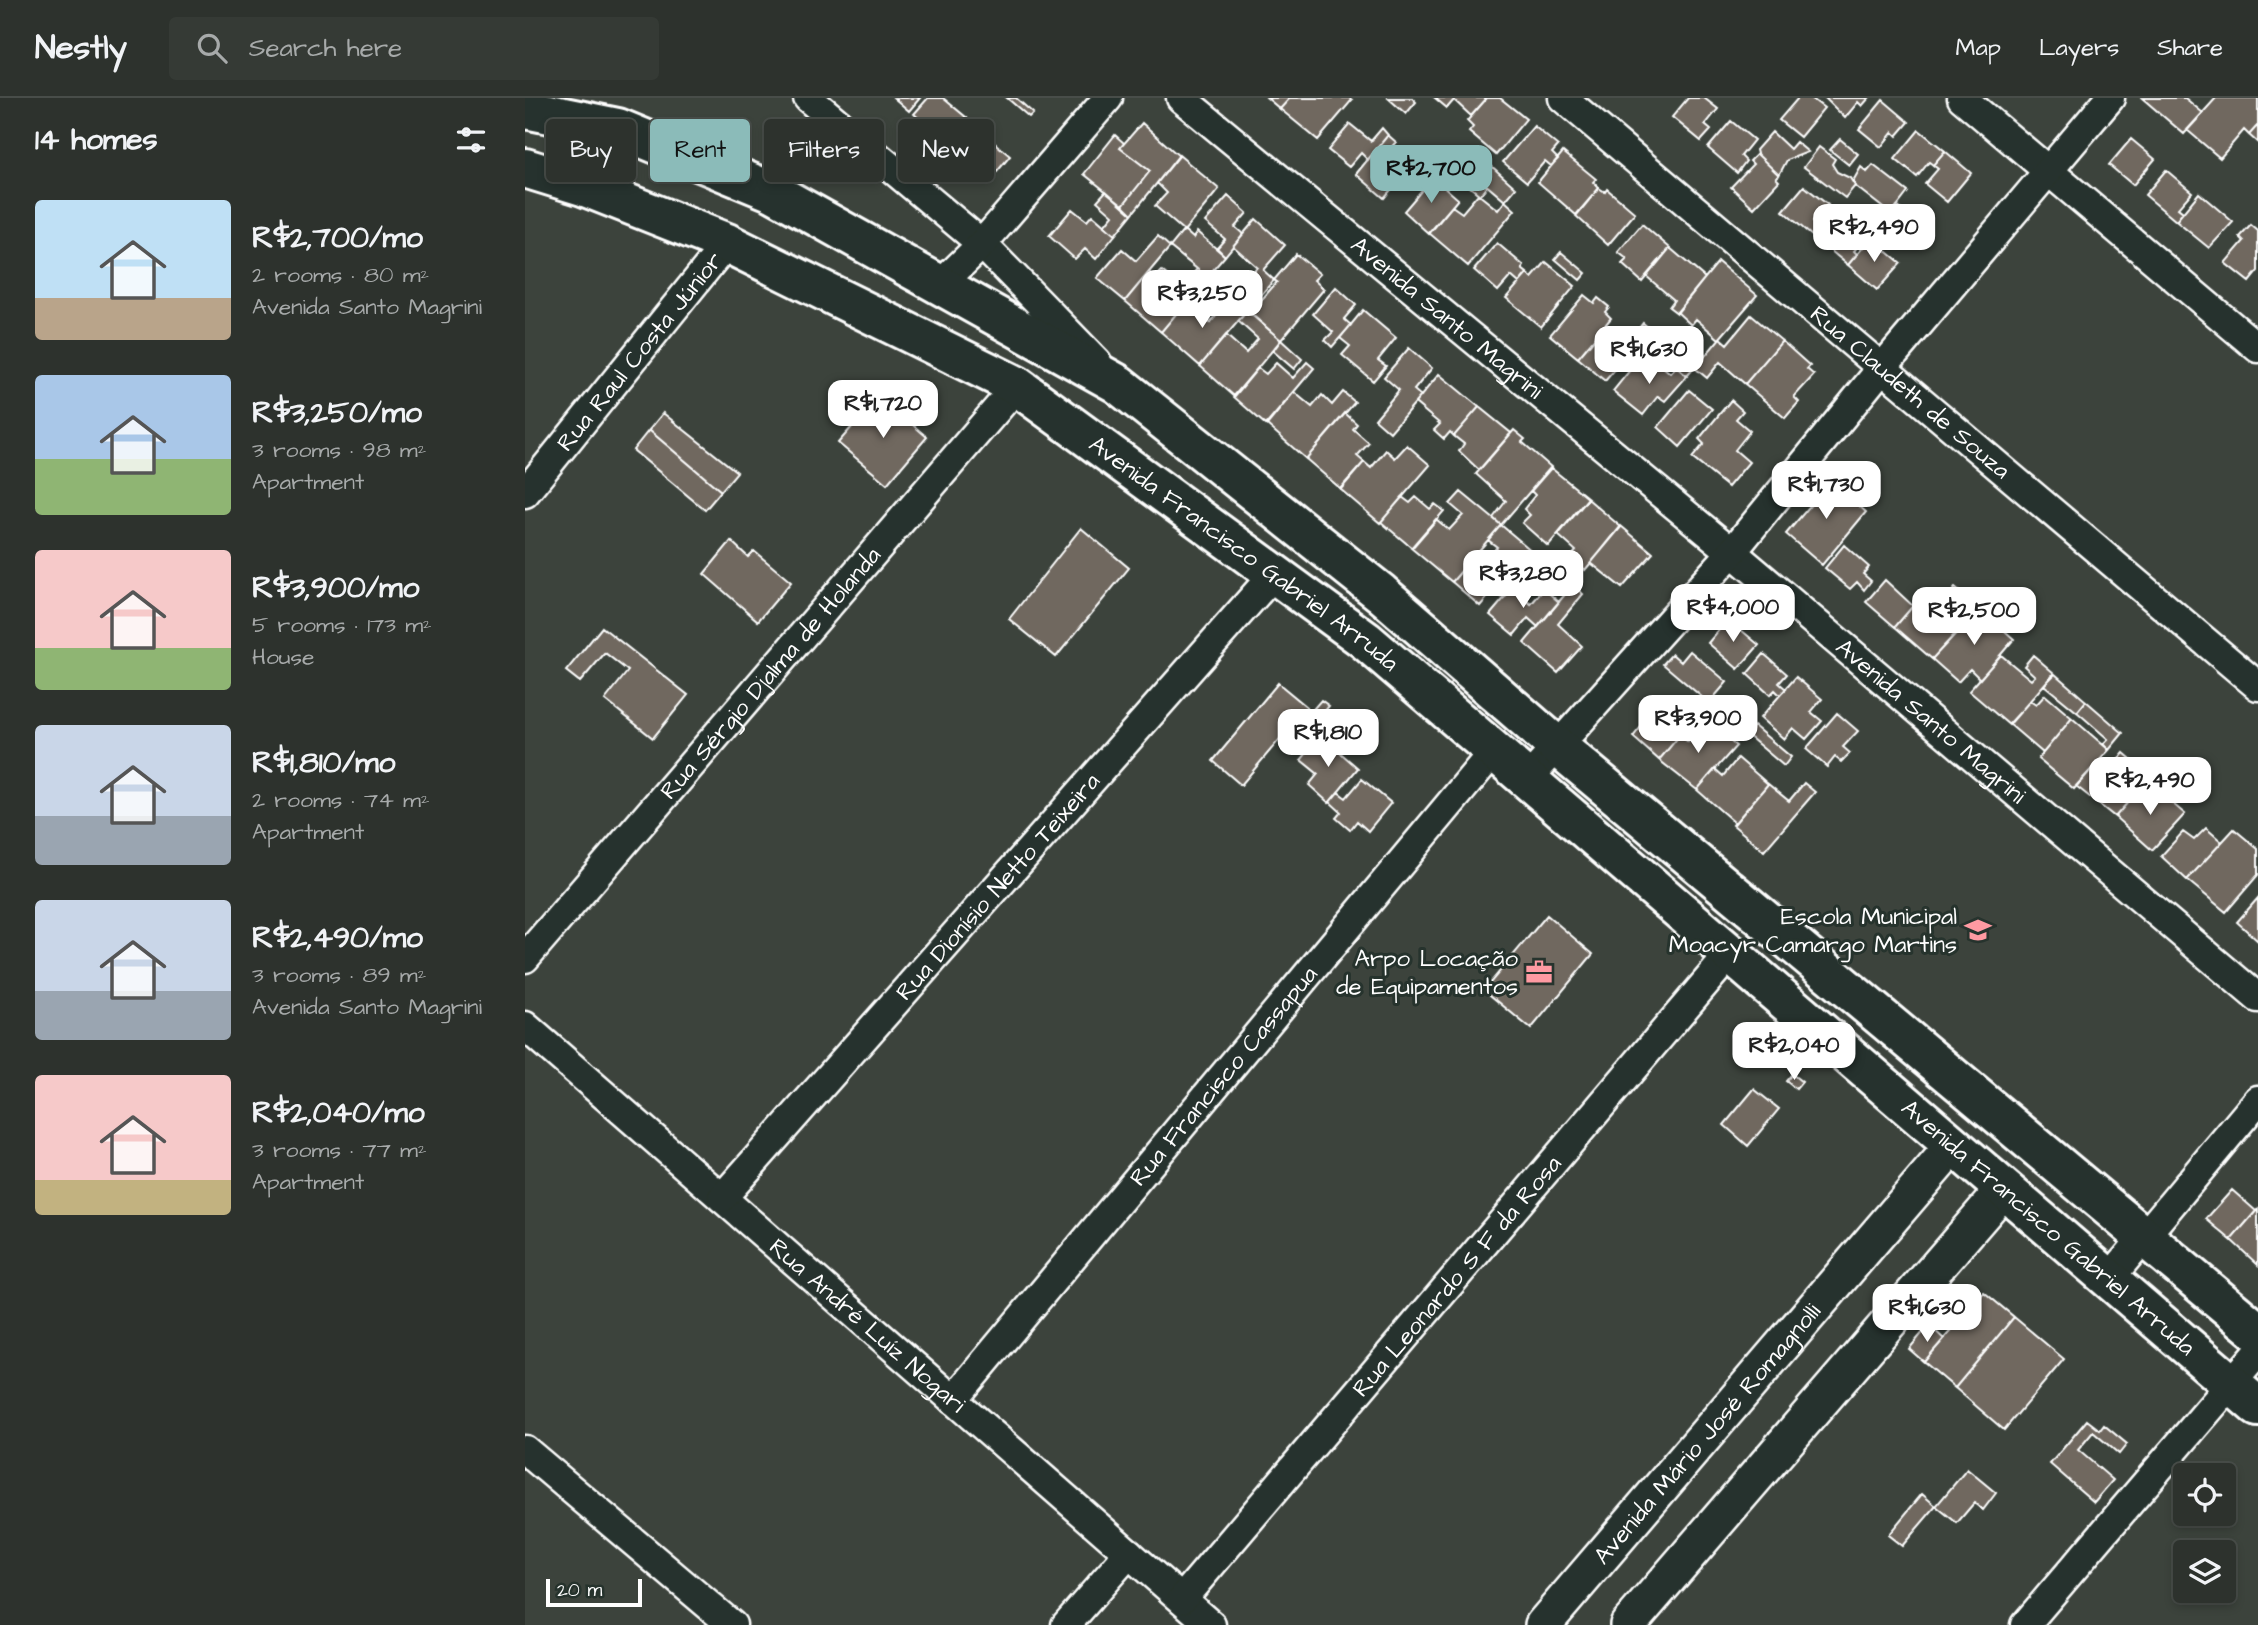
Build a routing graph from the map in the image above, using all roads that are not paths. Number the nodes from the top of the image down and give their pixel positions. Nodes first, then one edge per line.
1 (808, 98) edge
2 (1108, 98) edge
3 (1181, 98) edge
4 (1563, 98) edge
5 (1962, 98) edge
6 (2110, 98) edge
7 (525, 109) edge
8 (525, 168) edge
9 (2048, 170) junction
10 (727, 243) junction
11 (982, 244) junction
12 (940, 285) junction
13 (2258, 348) edge
14 (1881, 369) junction
15 (1118, 384) junction
16 (1017, 386) junction
17 (525, 493) edge
18 (1732, 552) junction
19 (1274, 574) junction
20 (2258, 687) edge
21 (1557, 747) junction
22 (1494, 751) junction
23 (1527, 780) junction
24 (1730, 954) junction
25 (525, 958) edge
26 (2258, 998) edge
27 (525, 1026) edge
28 (2258, 1100) edge
29 (1953, 1146) junction
30 (2048, 1155) junction
31 (2004, 1189) junction
32 (722, 1198) junction
33 (2145, 1238) junction
34 (2109, 1279) junction
35 (2258, 1332) edge
36 (2258, 1352) edge
37 (2229, 1383) junction
38 (953, 1400) junction
39 (2258, 1407) edge
40 (525, 1450) edge
41 (1129, 1553) junction
42 (1182, 1599) junction
43 (732, 1625) edge
44 (1066, 1625) edge
45 (1211, 1625) edge
46 (1543, 1625) edge
47 (1628, 1625) edge
48 (2025, 1625) edge

1 - 11 street
2 - 11 street
3 - 18 street, Avenida Santo Magrini
4 - 14 street, Rua Claudeth de Souza
5 - 9 street
6 - 9 street
7 - 12 main road, Avenida Francisco Gabriel Arruda
8 - 10 main road, Avenida Francisco Gabriel Arruda
9 - 13 street
9 - 14 street
10 - 16 main road, Avenida Francisco Gabriel Arruda
10 - 17 street, Rua Raul Costa Júnior
11 - 12 street
11 - 15 street
12 - 15 main road, Avenida Francisco Gabriel Arruda
14 - 18 street
14 - 20 street, Rua Claudeth de Souza
15 - 21 main road, Avenida Francisco Gabriel Arruda
16 - 19 main road, Avenida Francisco Gabriel Arruda
16 - 25 street, Rua Sérgio Djalma de Holanda
18 - 21 street
18 - 26 street, Avenida Santo Magrini
19 - 22 main road, Avenida Francisco Gabriel Arruda
19 - 32 street, Rua Dionísio Netto Teixeira
21 - 23 street
21 - 30 main road, Avenida Francisco Gabriel Arruda
22 - 23 main road, Avenida Francisco Gabriel Arruda
22 - 38 street, Rua Francisco Cassapua
23 - 24 main road, Avenida Francisco Gabriel Arruda
24 - 29 main road, Avenida Francisco Gabriel Arruda
24 - 42 street, Rua Leonardo S F da Rosa
27 - 32 street, Rua André Luíz Nogari
28 - 33 street
29 - 30 main road
29 - 31 main road, Avenida Francisco Gabriel Arruda
29 - 46 street, Avenida Mário José Romagnolli
30 - 33 main road, Avenida Francisco Gabriel Arruda
31 - 34 main road, Avenida Francisco Gabriel Arruda
31 - 47 street
32 - 38 street, Rua André Luíz Nogari
33 - 34 street
33 - 35 main road, Avenida Francisco Gabriel Arruda
34 - 37 main road, Avenida Francisco Gabriel Arruda
36 - 37 street
37 - 39 main road, Avenida Francisco Gabriel Arruda
37 - 48 street
38 - 41 street, Rua André Luíz Nogari
40 - 43 street
41 - 42 street, Rua André Luíz Nogari
41 - 44 street
42 - 45 street, Rua André Luíz Nogari

